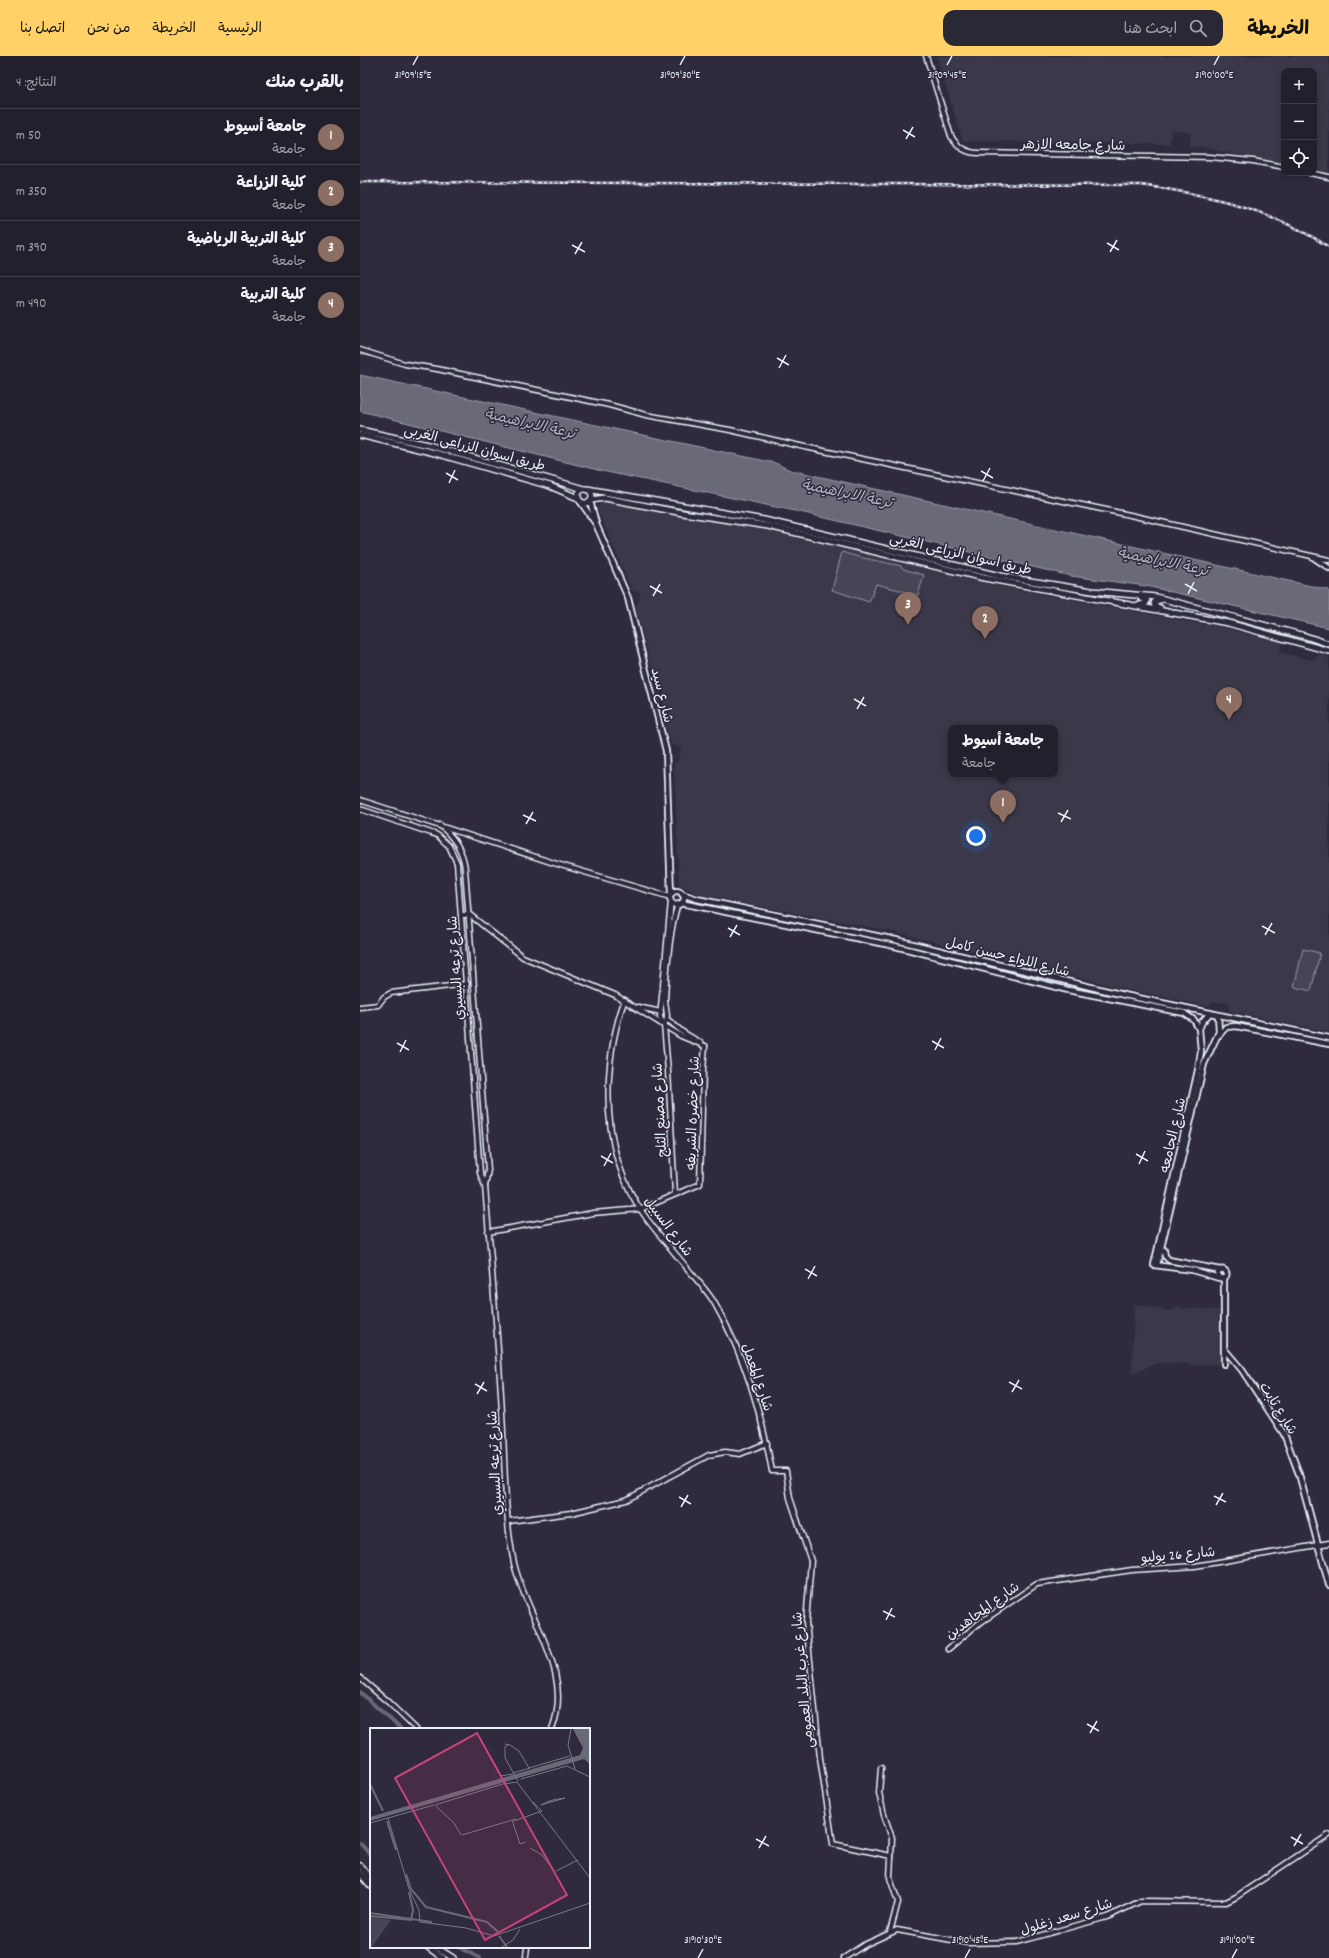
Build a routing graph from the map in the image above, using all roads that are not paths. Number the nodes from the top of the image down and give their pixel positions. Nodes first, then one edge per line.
1 (926, 56) edge
2 (1281, 166) edge
3 (1317, 174) edge
4 (1329, 177) edge
5 (360, 350) edge
6 (360, 430) edge
7 (360, 435) edge
8 (585, 489) junction
9 (579, 499) junction
10 (590, 500) junction
11 (596, 524) junction
12 (1313, 557) junction
13 (1328, 561) edge
14 (1329, 568) edge
15 (1134, 595) junction
16 (1164, 599) junction
17 (1137, 606) junction
18 (1164, 610) junction
19 (1305, 636) junction
20 (1329, 640) edge
21 (1329, 644) edge
22 (1329, 652) edge
23 (360, 800) edge
24 (360, 809) edge
25 (440, 825) junction
26 (671, 880) junction
27 (681, 893) junction
28 (671, 897) junction
29 (679, 903) junction
30 (462, 915) junction
31 (470, 915) junction
32 (816, 924) junction
33 (815, 930) junction
34 (896, 940) junction
35 (895, 946) junction
36 (960, 956) junction
37 (958, 963) junction
38 (1070, 983) junction
39 (467, 984) junction
40 (1068, 990) junction
41 (625, 1000) junction
42 (632, 1004) junction
43 (360, 1007) edge
44 (469, 1012) junction
45 (477, 1012) junction
46 (661, 1012) junction
47 (1210, 1013) junction
48 (1218, 1015) junction
49 (668, 1020) junction
50 (664, 1025) junction
51 (1199, 1029) junction
52 (1218, 1036) junction
53 (1329, 1038) edge
54 (1200, 1044) junction
55 (1329, 1044) edge
56 (705, 1046) junction
57 (1213, 1046) junction
58 (1200, 1057) junction
59 (1206, 1059) junction
60 (485, 1186) junction
61 (675, 1194) junction
62 (641, 1209) junction
63 (488, 1232) junction
64 (1163, 1242) junction
65 (1156, 1265) junction
66 (1220, 1270) junction
67 (1222, 1278) junction
68 (710, 1296) joint
69 (1224, 1350) junction
70 (1224, 1364) dead end
71 (767, 1443) junction
72 (786, 1471) joint
73 (508, 1521) junction
74 (1329, 1543) edge
75 (1320, 1544) junction
76 (1329, 1585) edge
77 (1030, 1588) joint
78 (948, 1649) dead end
79 (360, 1678) edge
80 (415, 1728) edge
81 (552, 1728) edge
82 (881, 1768) dead end
83 (1329, 1835) edge
84 (891, 1856) junction
85 (360, 1866) edge
86 (360, 1873) edge
87 (370, 1878) edge
88 (370, 1885) edge
89 (890, 1932) junction
90 (429, 1948) edge
91 (438, 1948) edge
92 (527, 1948) edge
93 (526, 1956) dead end
94 (443, 1958) edge
95 (453, 1958) edge
96 (844, 1958) edge

1 - 2 street, شارع جامعه الازهر
3 - 4 street
5 - 12 street
6 - 8 main road, طريق اسوان الزراعى الغربى
7 - 9 main road, طريق اسوان الزراعى الغربى
8 - 9 main road
8 - 10 main road
8 - 15 main road, طريق اسوان الزراعى الغربى
9 - 10 main road
9 - 11 main road, شارع سيد
10 - 11 main road, شارع سيد
10 - 17 main road, طريق اسوان الزراعى الغربى
11 - 26 main road, شارع سيد
12 - 13 street
12 - 14 main road
15 - 16 main road, طريق اسوان الزراعى الغربى
15 - 17 main road
16 - 18 main road
16 - 19 main road, طريق اسوان الزراعى الغربى
17 - 18 main road, طريق اسوان الزراعى الغربى
18 - 22 main road, طريق اسوان الزراعى الغربى
19 - 20 main road
19 - 21 main road, طريق اسوان الزراعى الغربى
23 - 25 street
24 - 30 street, شارع ترعه البسيري
25 - 28 street
25 - 31 street, شارع ترعه البسيري
26 - 27 main road
26 - 28 main road, شارع سيد
27 - 28 main road
27 - 29 main road
27 - 32 main road, شارع اللواء حسن كامل
28 - 29 main road, شارع اللواء حسن كامل
28 - 46 street, شارع سيد
29 - 33 main road, شارع اللواء حسن كامل
29 - 49 street
30 - 31 street
30 - 39 street, شارع ترعه البسيري
31 - 41 street
31 - 45 street, شارع ترعه البسيري
32 - 33 main road
32 - 34 main road, شارع اللواء حسن كامل
33 - 35 main road, شارع اللواء حسن كامل
34 - 35 main road
34 - 36 main road, شارع اللواء حسن كامل
35 - 37 main road, شارع اللواء حسن كامل
36 - 37 main road
36 - 38 main road, شارع اللواء حسن كامل
37 - 40 main road, شارع اللواء حسن كامل
38 - 40 main road
38 - 47 main road, شارع اللواء حسن كامل
39 - 43 street
39 - 44 street, شارع ترعه البسيري
40 - 51 main road, شارع اللواء حسن كامل
41 - 42 street
41 - 62 street, شارع السبيل
42 - 46 street
42 - 50 street
44 - 45 street
44 - 60 street, شارع ترعه البسيري
45 - 60 street, شارع ترعه البسيري
46 - 50 street, شارع سيد
47 - 48 main road, شارع اللواء حسن كامل
47 - 51 main road
48 - 52 main road, شارع الجامعه
48 - 53 main road, شارع اللواء حسن كامل
49 - 50 street
49 - 56 street
50 - 56 street
50 - 61 street, شارع مصنع الثلج
51 - 54 main road, شارع الجامعه
52 - 55 main road
52 - 57 main road, شارع الجامعه
54 - 57 main road
54 - 58 main road, شارع الجامعه
56 - 61 street, شارع خضره الشريفه
57 - 59 main road, شارع الجامعه
58 - 59 main road
58 - 65 main road, شارع الجامعه
59 - 64 main road, شارع الجامعه
60 - 63 street, شارع ترعه البسيري
61 - 62 street
62 - 63 street
62 - 68 street, شارع السبيل
63 - 73 street, شارع ترعه البسيري
64 - 65 main road, شارع الجامعه
64 - 66 main road
65 - 67 main road
66 - 67 main road
66 - 67 main road
67 - 69 main road
68 - 71 street, شارع المعمل
69 - 70 main road
69 - 75 main road, شارع ثابت
71 - 72 street, شارع المعمل
71 - 73 street
72 - 84 street, شارع غرب البلد العمومى
73 - 81 street, شارع ترعه البسيري
74 - 75 street, شارع 26 يوليو
75 - 76 main road, شارع ثابت
75 - 77 street, شارع 26 يوليو
77 - 78 street, شارع المجاهدين
79 - 80 street
82 - 84 street
83 - 89 street, شارع سعد زغلول
84 - 89 street
85 - 87 main road
86 - 88 main road
89 - 96 street, شارع سعد زغلول
90 - 94 main road
91 - 95 main road
92 - 93 street

